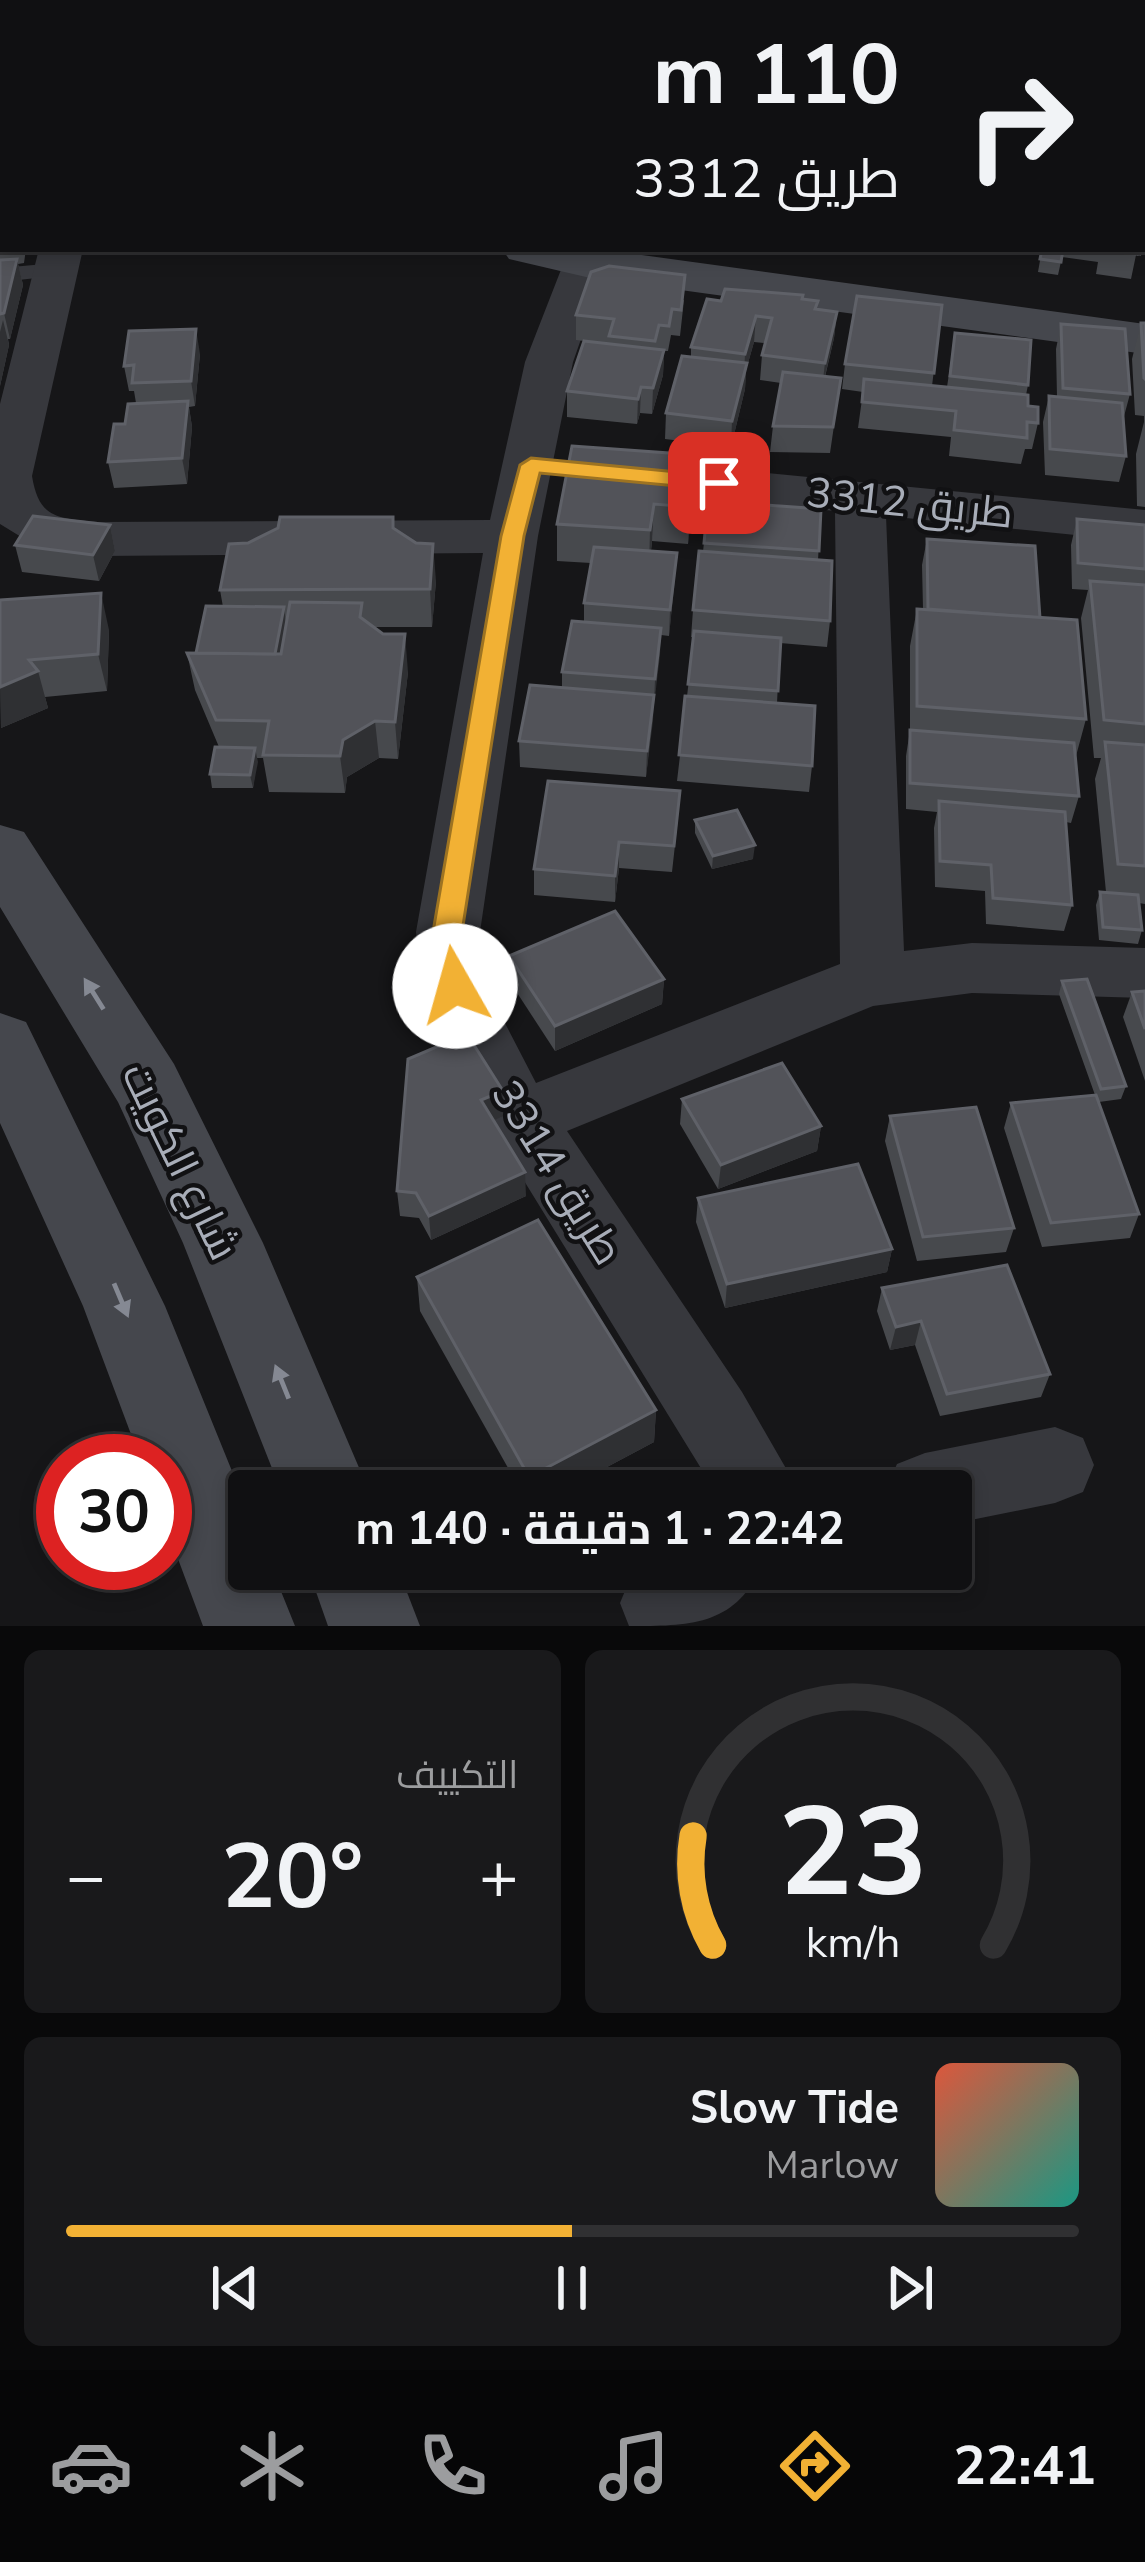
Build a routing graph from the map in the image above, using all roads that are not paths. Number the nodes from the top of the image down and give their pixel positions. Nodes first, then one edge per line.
1 (556, 256) edge
2 (58, 260) edge
3 (0, 275) edge
4 (1145, 339) edge
5 (531, 465) junction
6 (860, 497) junction
7 (9, 517) edge
8 (1145, 526) edge
9 (512, 536) junction
10 (0, 850) edge
11 (1145, 974) edge
12 (873, 980) junction
13 (0, 1042) edge
14 (522, 1119) junction
15 (0, 1154) edge
16 (77, 1202) junction
17 (1055, 1465) dead end
18 (316, 1470) edge
19 (746, 1470) edge
20 (972, 1482) edge
21 (361, 1590) edge
22 (249, 1626) edge
23 (374, 1626) edge

1 - 4 main road
1 - 5 street, طريق 3314
2 - 3 lane
2 - 7 street
5 - 6 street, طريق 3312
5 - 9 street, طريق 3314
6 - 8 street, طريق 3312
6 - 12 street
7 - 9 street
9 - 14 street, طريق 3314
18 -> 10 main road, شارع الكويت
11 - 12 street
12 - 14 street
13 - 16 main road
14 - 19 street, طريق 3314
15 - 16 main road
16 -> 22 main road
17 - 20 street
21 - 23 main road

